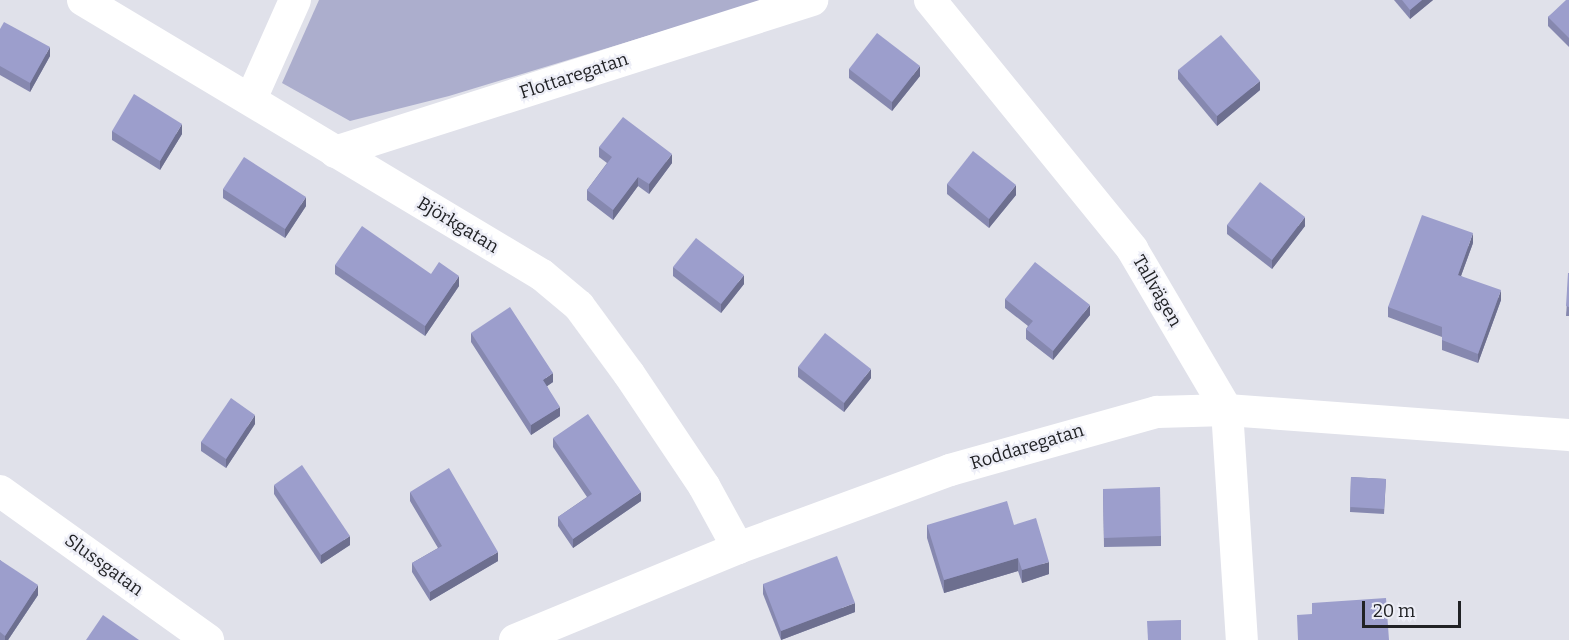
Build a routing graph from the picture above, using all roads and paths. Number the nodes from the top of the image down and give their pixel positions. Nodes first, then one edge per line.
1 (83, 0) edge
2 (295, 0) edge
3 (812, 0) edge
4 (930, 0) edge
5 (251, 99) junction
6 (335, 152) junction
7 (1227, 410) junction
8 (1569, 435) edge
9 (0, 491) edge
10 (738, 548) junction
11 (208, 640) edge
12 (515, 640) edge
13 (1242, 640) edge

1 - 5 street, Björkgatan
2 - 5 street
3 - 6 street, Flottaregatan
4 - 7 street, Tallvägen
5 - 6 street, Björkgatan
6 - 10 street, Björkgatan
7 - 8 street, Roddaregatan
7 - 10 street, Roddaregatan
7 - 13 street, Tallvägen
9 - 11 street, Slussgatan
10 - 12 street, Roddaregatan

